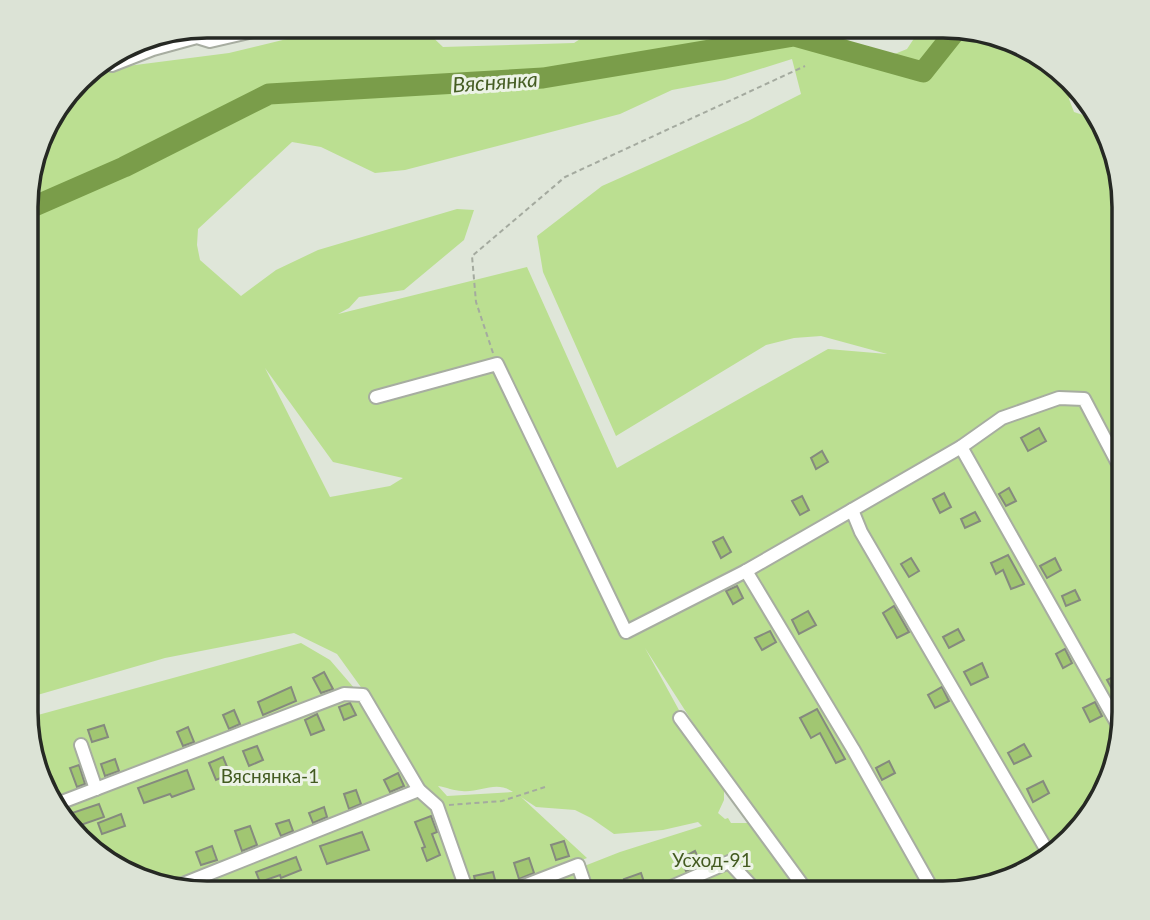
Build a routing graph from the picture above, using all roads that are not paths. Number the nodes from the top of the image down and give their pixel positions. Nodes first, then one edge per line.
1 (183, 41) edge
2 (126, 60) edge
3 (376, 397) dead end
4 (961, 447) junction
5 (1112, 451) edge
6 (852, 510) junction
7 (746, 570) junction
8 (1111, 713) edge
9 (680, 718) dead end
10 (81, 745) dead end
11 (96, 789) junction
12 (419, 790) junction
13 (64, 801) edge
14 (1045, 848) edge
15 (192, 880) edge
16 (463, 881) edge
17 (537, 881) edge
18 (584, 881) edge
19 (685, 881) edge
20 (747, 881) edge
21 (799, 881) edge
22 (927, 881) edge

1 - 2 street
3 - 7 street
4 - 5 street
4 - 6 street
4 - 8 street
6 - 7 street
6 - 14 street
7 - 22 street
9 - 21 street
10 - 11 street
11 - 12 street
11 - 13 street
12 - 15 street
12 - 16 street
17 - 18 street
19 - 20 street

